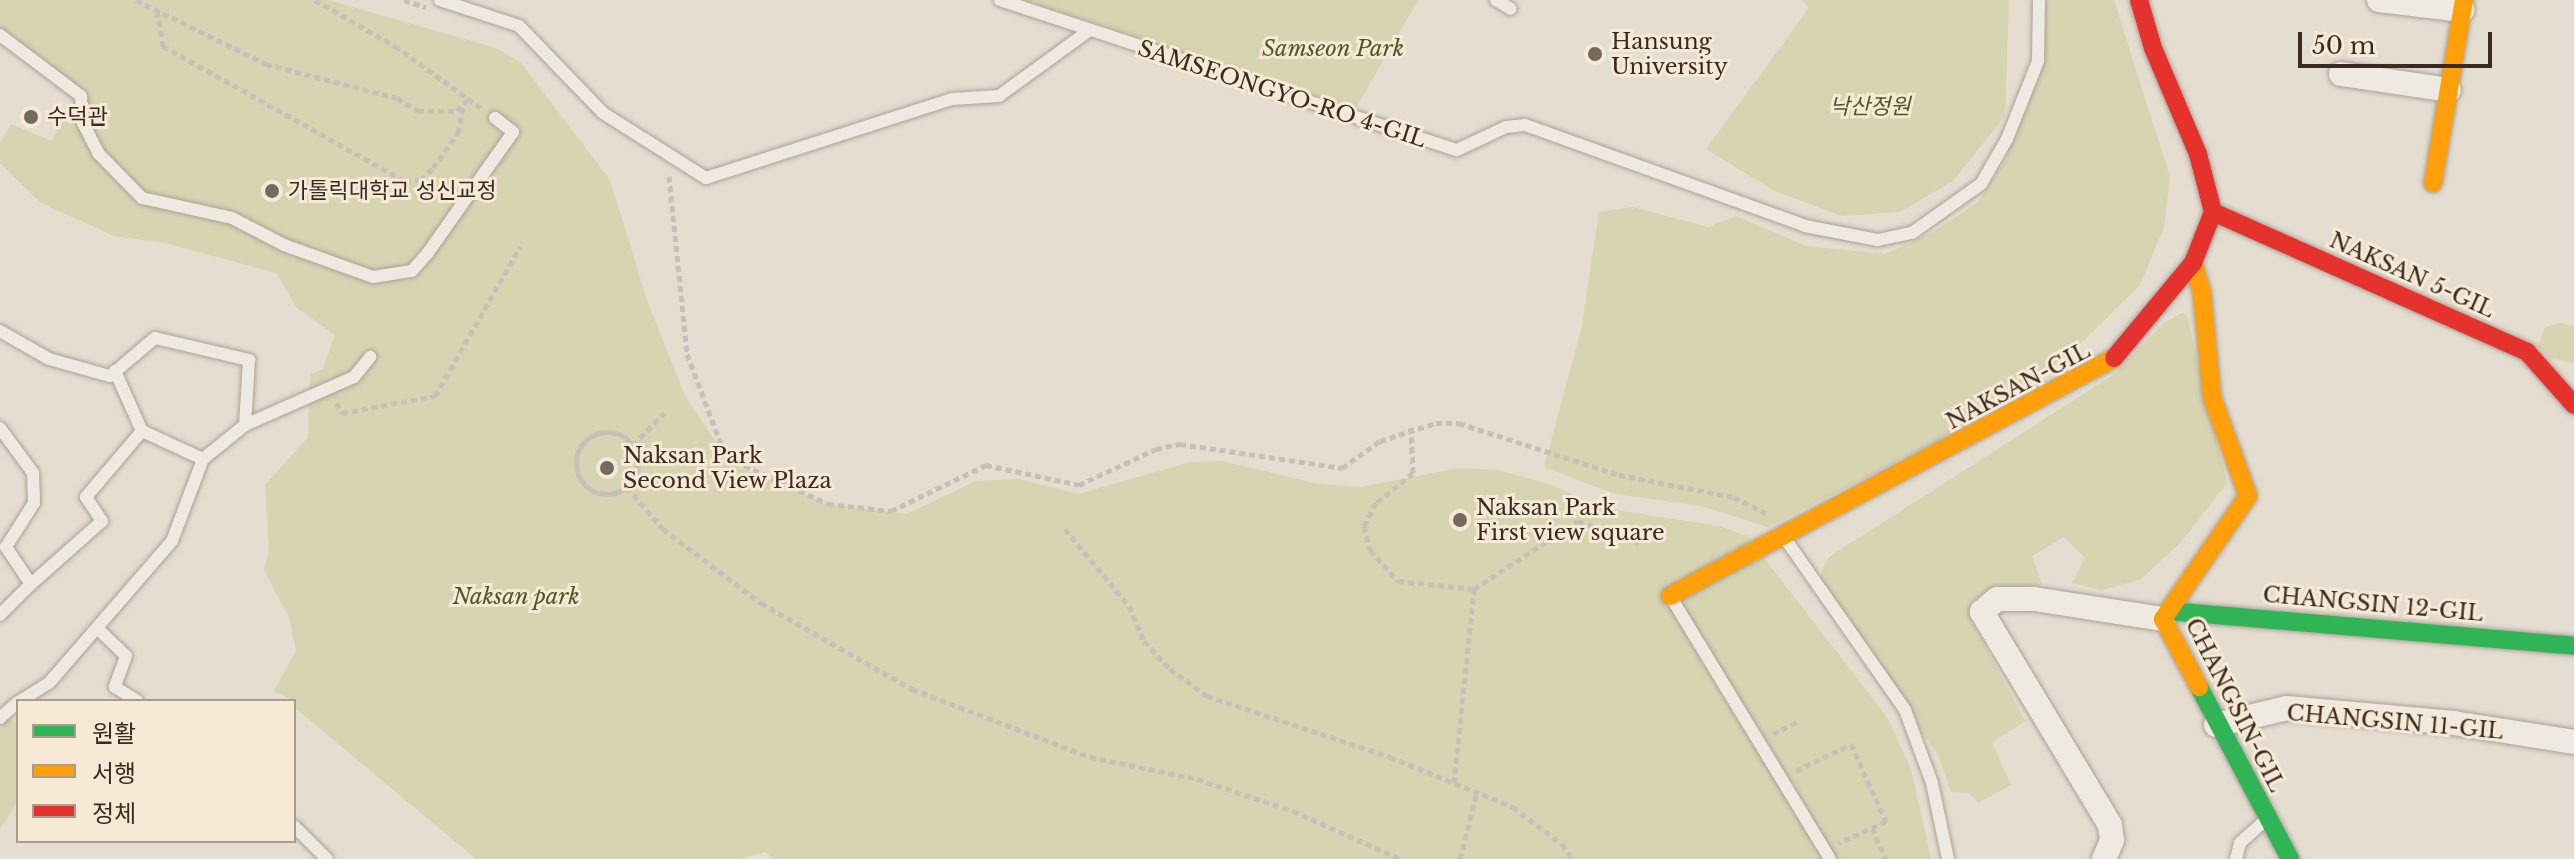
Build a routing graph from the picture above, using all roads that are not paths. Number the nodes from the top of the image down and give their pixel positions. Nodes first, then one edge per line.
1 (1000, 0) edge
2 (1496, 0) edge
3 (2039, 0) edge
4 (2139, 0) edge
5 (2379, 0) edge
6 (439, 5) edge
7 (2463, 5) edge
8 (1511, 9) dead end
9 (1087, 32) junction
10 (0, 35) edge
11 (2341, 74) dead end
12 (2449, 90) junction
13 (495, 118) dead end
14 (2433, 183) dead end
15 (2213, 212) junction
16 (2193, 263) junction
17 (0, 331) edge
18 (370, 357) dead end
19 (115, 371) junction
20 (2574, 405) edge
21 (245, 425) junction
22 (0, 428) edge
23 (142, 431) junction
24 (203, 459) junction
25 (1782, 535) junction
26 (31, 584) junction
27 (1670, 596) joint
28 (0, 615) edge
29 (2166, 615) junction
30 (97, 628) junction
31 (2574, 646) edge
32 (24, 699) edge
33 (134, 699) edge
34 (2216, 725) junction
35 (2574, 742) edge
36 (2267, 819) junction
37 (296, 828) edge
38 (1831, 853) edge
39 (327, 859) edge
40 (1948, 859) edge
41 (2104, 859) edge
42 (2236, 859) edge
43 (2290, 859) edge

1 - 9 lane, SAMSEONGYO-RO 4-GIL
2 - 8 lane
3 - 9 lane, SAMSEONGYO-RO 4-GIL
4 - 15 street
5 - 7 street
6 - 9 lane
7 - 12 street
10 - 13 lane
11 - 12 street
12 - 14 street
15 - 16 street, NAKSAN-GIL
15 - 20 street, NAKSAN 5-GIL
16 - 25 street, NAKSAN-GIL
16 - 29 street, CHANGSIN-GIL
17 - 19 lane
18 - 21 lane
19 - 21 lane
19 - 23 lane
21 - 24 lane
22 - 26 lane
23 - 24 lane
23 - 26 lane
24 - 30 lane
25 - 27 street, NAKSAN-GIL
25 - 40 lane
26 - 28 lane
27 - 38 lane
29 - 31 street, CHANGSIN 12-GIL
29 - 34 street, CHANGSIN-GIL
29 - 41 street
30 - 32 lane
30 - 33 lane
34 - 35 street, CHANGSIN 11-GIL
34 - 36 street, CHANGSIN-GIL
36 - 42 lane
36 - 43 street, CHANGSIN-GIL
37 - 39 lane

